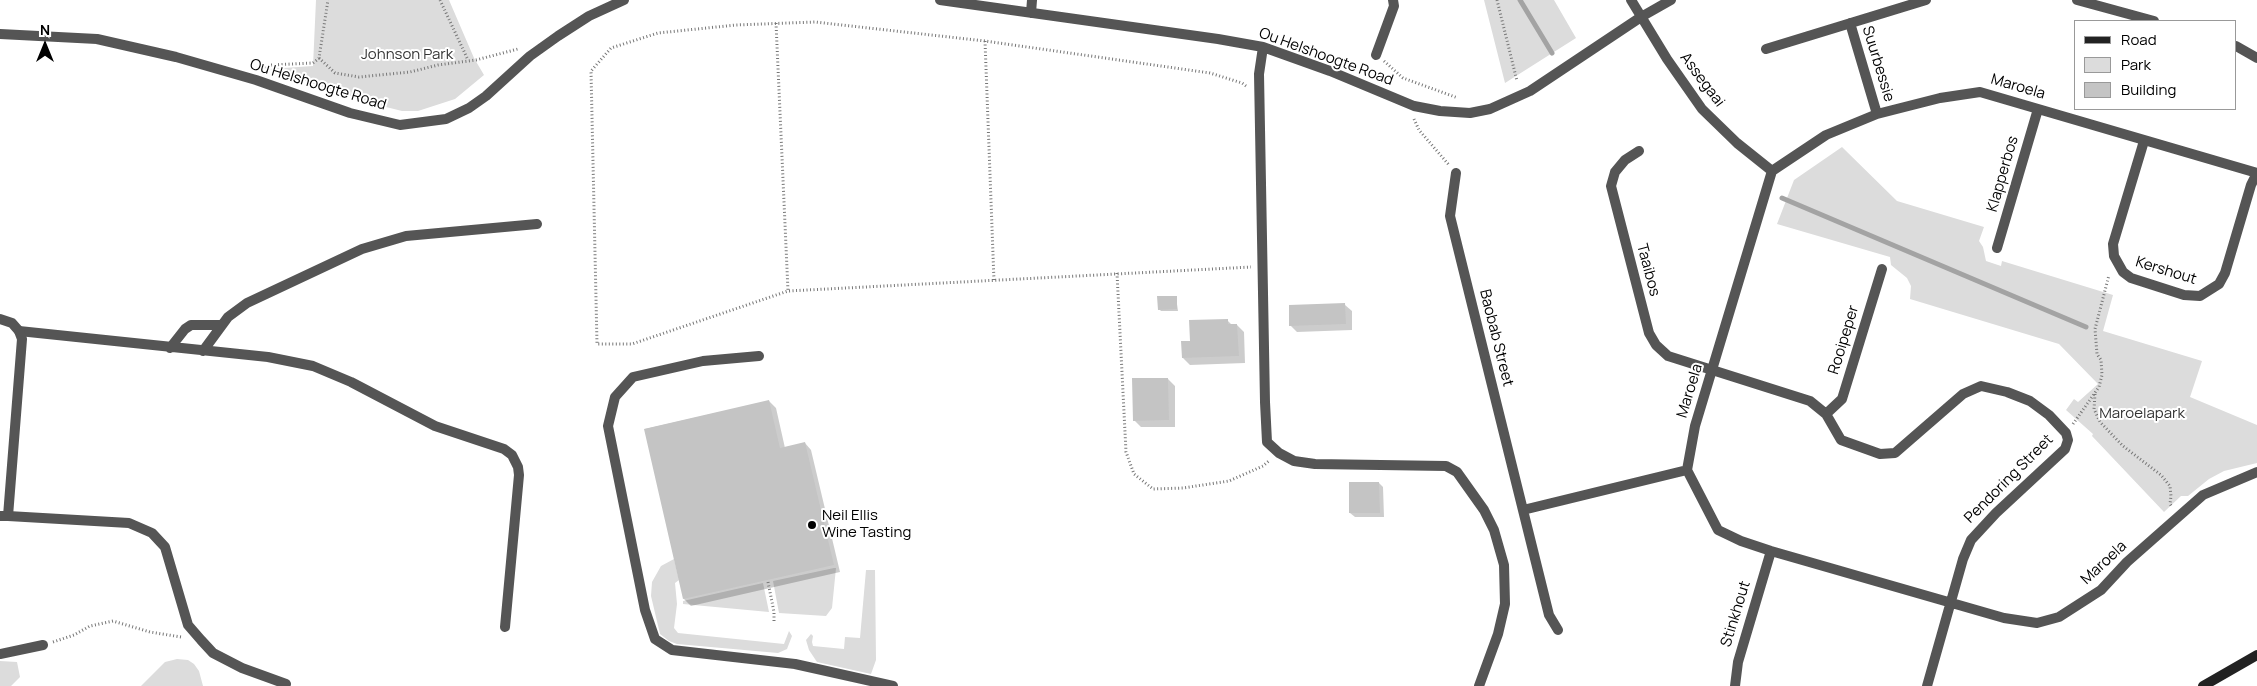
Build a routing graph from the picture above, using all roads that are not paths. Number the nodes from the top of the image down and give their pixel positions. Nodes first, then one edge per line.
1 (624, 0) edge
2 (940, 0) edge
3 (1032, 0) edge
4 (1394, 0) edge
5 (1631, 0) edge
6 (1671, 0) edge
7 (1926, 0) edge
8 (2077, 0) edge
9 (1031, 12) junction
10 (1641, 17) junction
11 (2150, 20) edge
12 (1850, 23) junction
13 (0, 34) edge
14 (1263, 47) junction
15 (2237, 47) edge
16 (1766, 49) dead end
17 (1376, 55) road end
18 (2257, 58) edge
19 (2038, 109) junction
20 (1877, 114) junction
21 (2144, 141) junction
22 (1639, 150) dead end
23 (1772, 171) junction
24 (1456, 173) road end
25 (2257, 173) edge
26 (537, 224) dead end
27 (1997, 248) dead end
28 (1882, 269) dead end
29 (0, 319) edge
30 (220, 325) junction
31 (19, 331) junction
32 (170, 348) junction
33 (203, 351) junction
34 (759, 356) dead end
35 (1713, 370) junction
36 (1826, 414) junction
37 (1687, 470) junction
38 (2257, 472) edge
39 (1523, 510) junction
40 (4, 516) edge
41 (1771, 551) junction
42 (1952, 603) junction
43 (505, 627) dead end
44 (1558, 630) dead end
45 (43, 645) road end
46 (0, 654) edge
47 (2257, 655) edge
48 (286, 684) dead end
49 (893, 686) edge
50 (1479, 686) edge
51 (1735, 686) edge
52 (1927, 686) edge
53 (2203, 686) edge

1 - 13 street, Ou Helshoogte Road
2 - 9 street, Ou Helshoogte Road
3 - 9 street
4 - 17 street
5 - 10 street, Assegaai
6 - 10 street, Ou Helshoogte Road
7 - 12 street, Suurbessie
8 - 11 street
9 - 14 street, Ou Helshoogte Road
10 - 14 street, Ou Helshoogte Road
10 - 23 street, Assegaai
12 - 16 street, Suurbessie
12 - 20 street, Suurbessie
14 - 50 street
15 - 18 street
19 - 20 street, Maroela
19 - 21 street, Maroela
19 - 27 street, Klapperbos
20 - 23 street, Maroela
21 - 25 street, Maroela
21 - 25 street, Kershout
22 - 35 street, Taaibos
23 - 35 street, Maroela
24 - 39 street, Baobab Street
26 - 30 street
28 - 36 street, Rooipeper
29 - 31 street
30 - 32 street
30 - 33 street
31 - 32 street
31 - 40 street
32 - 33 street
33 - 43 street
34 - 49 street
35 - 36 street, Pendoring Street
35 - 37 street, Maroela
36 - 42 street, Pendoring Street
37 - 39 street
37 - 41 street, Maroela
38 - 42 street, Maroela
39 - 44 street, Baobab Street
40 - 48 street
41 - 42 street, Maroela
41 - 51 street, Stinkhout
42 - 52 street
45 - 46 street
47 - 53 main road

